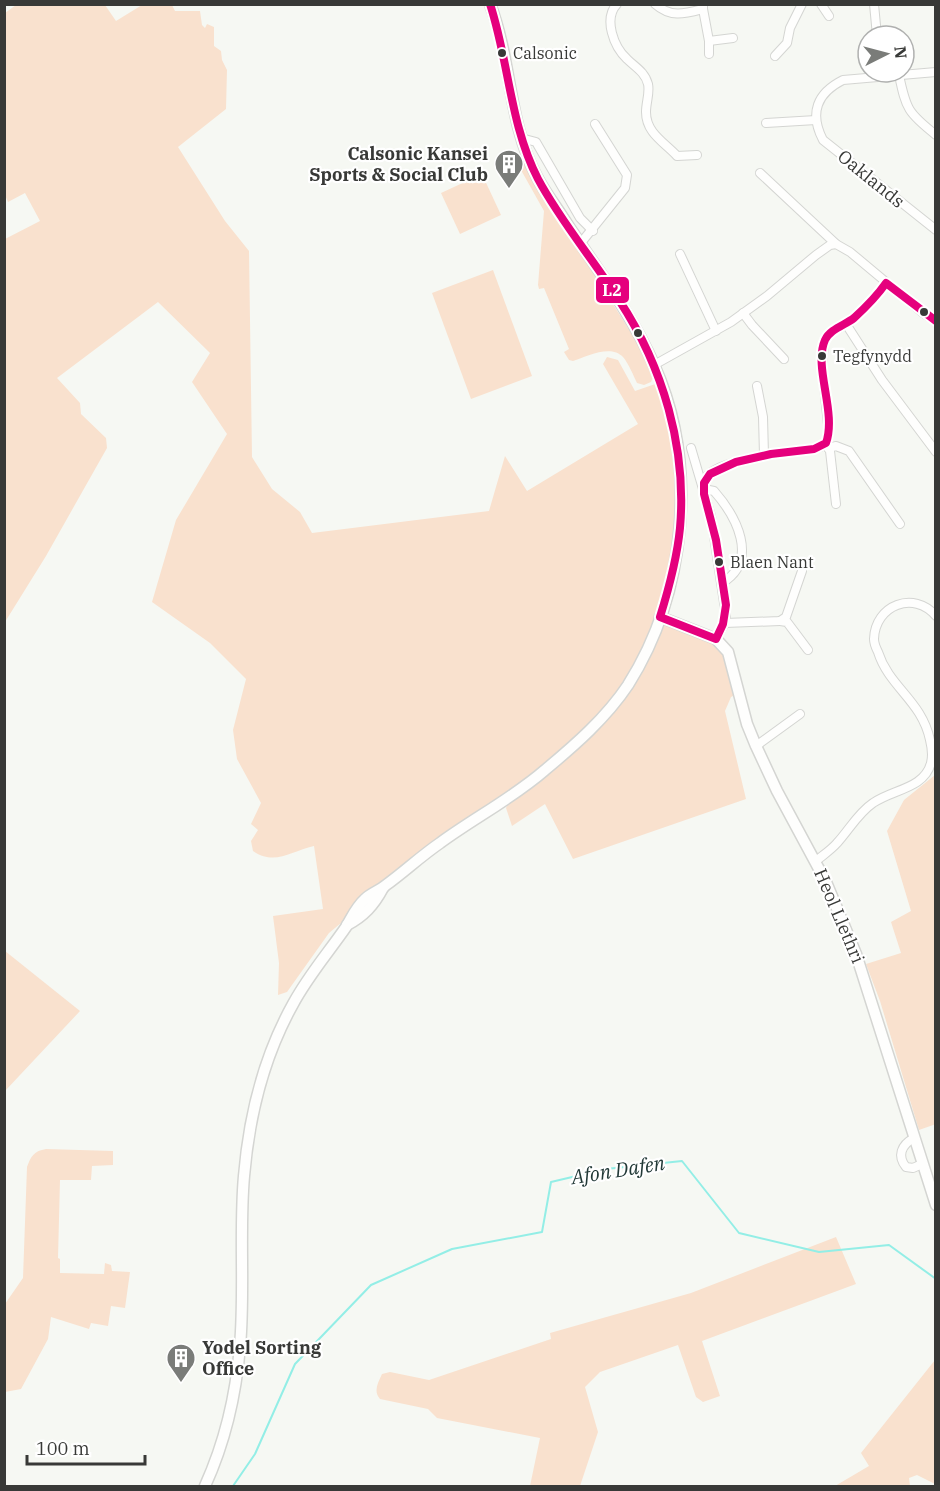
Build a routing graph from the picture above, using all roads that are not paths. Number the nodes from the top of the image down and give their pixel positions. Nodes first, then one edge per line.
1 (490, 4) edge
2 (616, 4) edge
3 (655, 4) edge
4 (802, 4) edge
5 (821, 4) edge
6 (874, 4) edge
7 (703, 7) edge
8 (829, 16) dead end
9 (876, 24) edge
10 (733, 38) dead end
11 (709, 41) junction
12 (709, 54) dead end
13 (775, 56) dead end
14 (936, 72) edge
15 (916, 74) edge
16 (856, 78) edge
17 (901, 84) edge
18 (816, 120) junction
19 (766, 123) dead end
20 (595, 124) dead end
21 (936, 135) edge
22 (521, 138) junction
23 (697, 155) dead end
24 (760, 173) dead end
25 (936, 230) edge
26 (593, 231) junction
27 (580, 244) junction
28 (836, 244) junction
29 (680, 254) dead end
30 (886, 283) junction
31 (743, 314) junction
32 (936, 321) edge
33 (846, 324) junction
34 (716, 331) junction
35 (784, 358) dead end
36 (654, 364) junction
37 (758, 386) dead end
38 (827, 446) junction
39 (691, 448) dead end
40 (936, 452) edge
41 (764, 455) junction
42 (703, 488) junction
43 (836, 504) dead end
44 (900, 524) dead end
45 (802, 571) dead end
46 (722, 583) junction
47 (936, 616) edge
48 (660, 617) junction
49 (780, 621) junction
50 (725, 622) junction
51 (716, 639) junction
52 (808, 650) dead end
53 (800, 714) dead end
54 (932, 735) edge
55 (756, 746) junction
56 (816, 861) junction
57 (914, 1138) junction
58 (922, 1164) junction
59 (936, 1206) edge
60 (205, 1486) edge

1 - 22 main road
2 - 23 street
3 - 7 street
4 - 13 street
5 - 8 street
6 - 9 street
7 - 11 street
10 - 11 street
11 - 12 street
14 - 15 street
16 - 18 street
17 - 21 street
18 - 19 street
18 - 25 street, Oaklands
20 - 26 street
22 - 26 street
22 - 27 main road
24 - 28 street
26 - 27 street
27 - 36 main road
28 - 30 street
28 - 31 street
29 - 34 street
30 - 32 street
30 - 33 street
31 - 34 street
31 - 35 street
33 - 38 street
33 - 40 street
34 - 36 street
36 - 48 main road
37 - 41 street
38 - 41 street
38 - 43 street
38 - 44 street
39 - 42 street
41 - 42 street
42 - 46 street
42 - 46 street
45 - 49 street
46 - 50 street
47 - 54 street
48 - 51 main road
48 - 60 main road
49 - 50 street
49 - 52 street
50 - 51 street
51 - 55 main road, Heol Llethri
53 - 55 street
54 - 56 street
55 - 56 main road, Heol Llethri
56 - 57 main road, Heol Llethri
57 - 58 main road, Heol Llethri
57 - 58 street
58 - 59 main road, Heol Llethri

